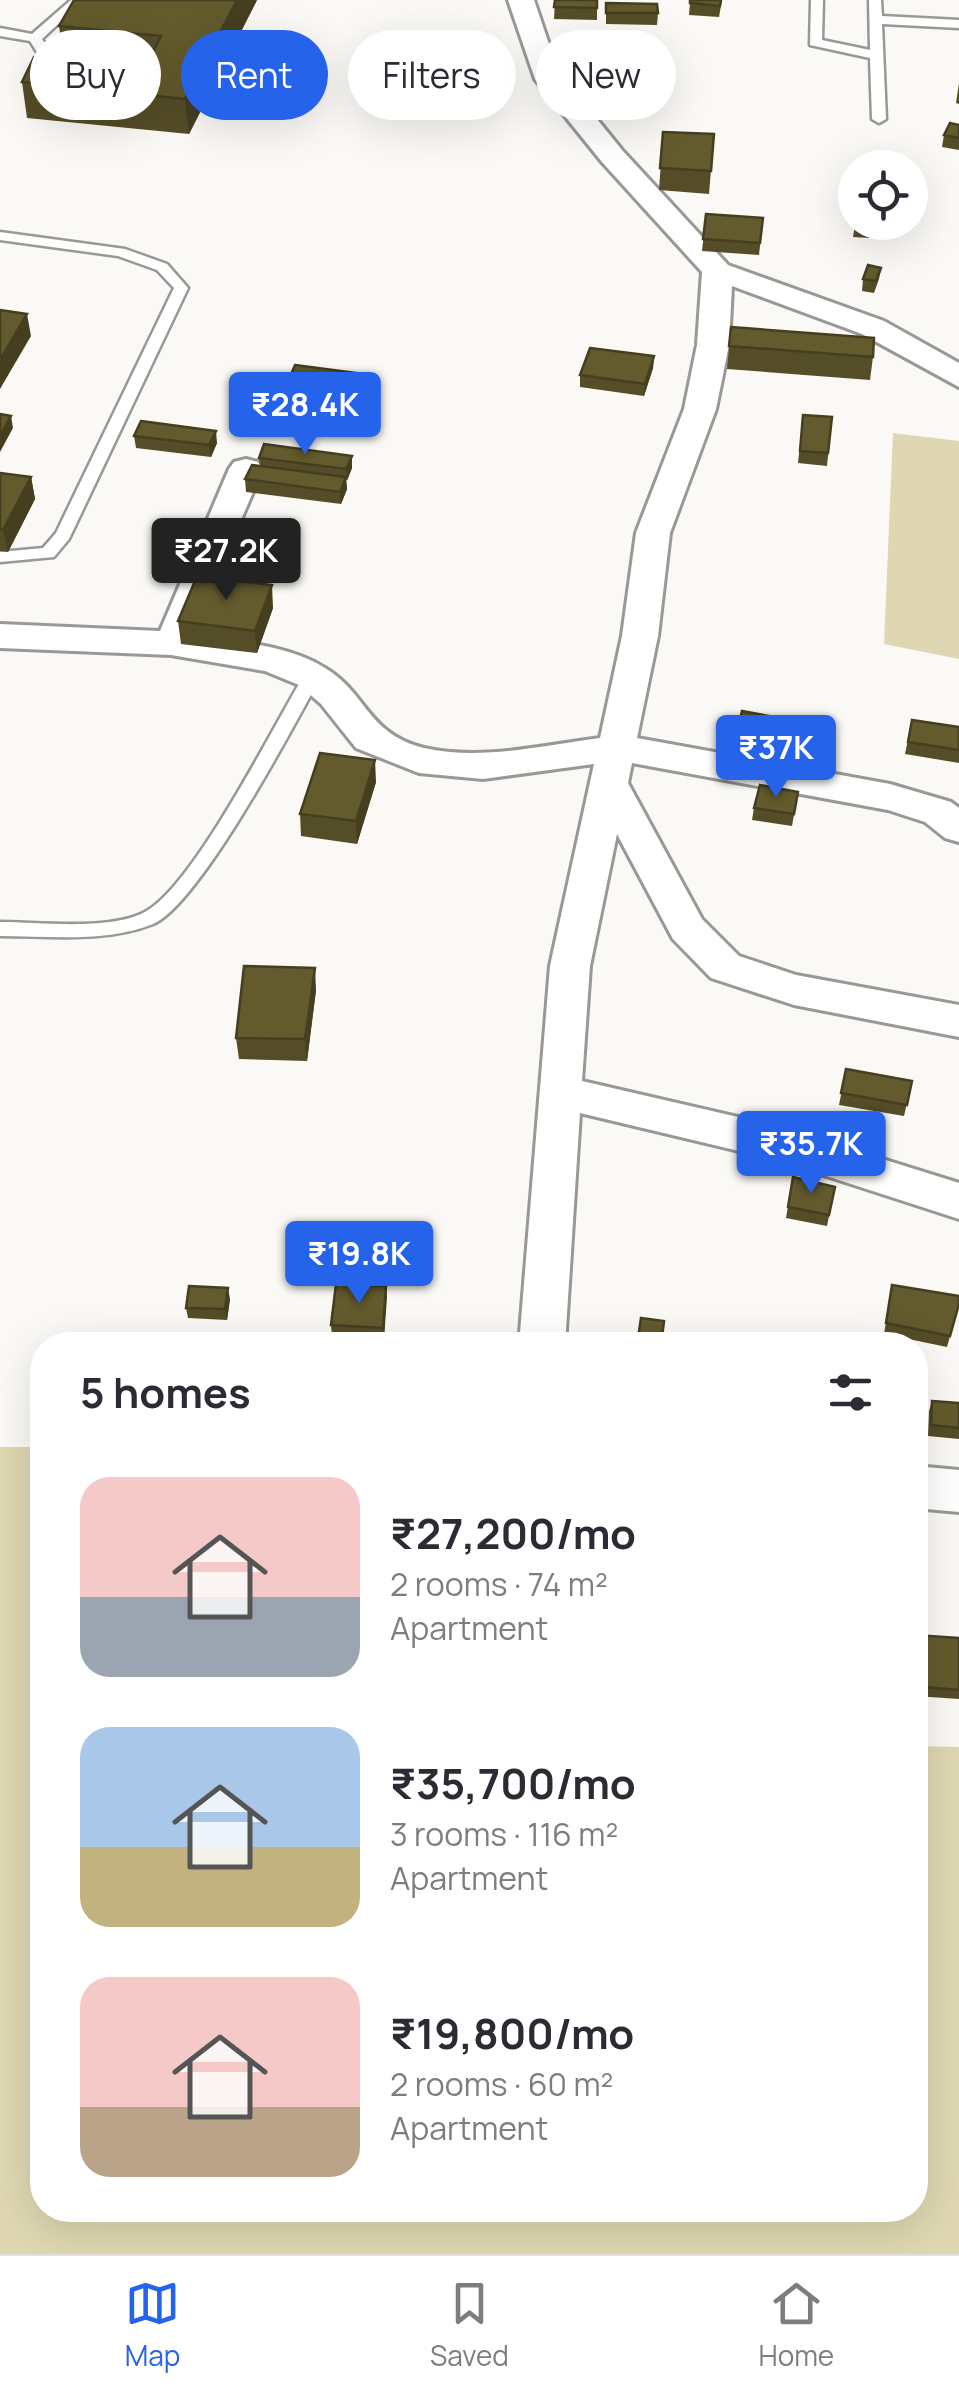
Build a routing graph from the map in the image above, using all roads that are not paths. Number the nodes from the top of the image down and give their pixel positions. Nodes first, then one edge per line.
1 (78, 0) edge
2 (521, 0) edge
3 (816, 0) edge
4 (875, 0) edge
5 (876, 20) junction
6 (959, 24) edge
7 (45, 30) edge
8 (0, 32) edge
9 (30, 37) edge
10 (876, 55) junction
11 (879, 119) dead end
12 (0, 236) edge
13 (717, 271) junction
14 (959, 377) edge
15 (246, 469) edge
16 (0, 557) edge
17 (0, 636) edge
18 (171, 643) junction
19 (312, 676) junction
20 (614, 766) junction
21 (959, 828) edge
22 (0, 929) edge
23 (959, 1020) edge
24 (560, 1092) junction
25 (959, 1201) edge
26 (543, 1332) edge
27 (928, 1488) edge
28 (959, 1492) edge

1 - 7 lane
2 - 13 street
3 - 10 lane
4 - 5 lane
5 - 6 lane
5 - 10 lane
8 - 9 lane
10 - 11 lane
12 - 16 lane
13 - 14 street
13 - 20 street
15 - 18 street
17 - 18 street
18 - 19 street
19 - 20 street
19 - 22 lane
20 - 21 street
20 - 23 street
20 - 24 street
24 - 25 street
24 - 26 street
27 - 28 street

